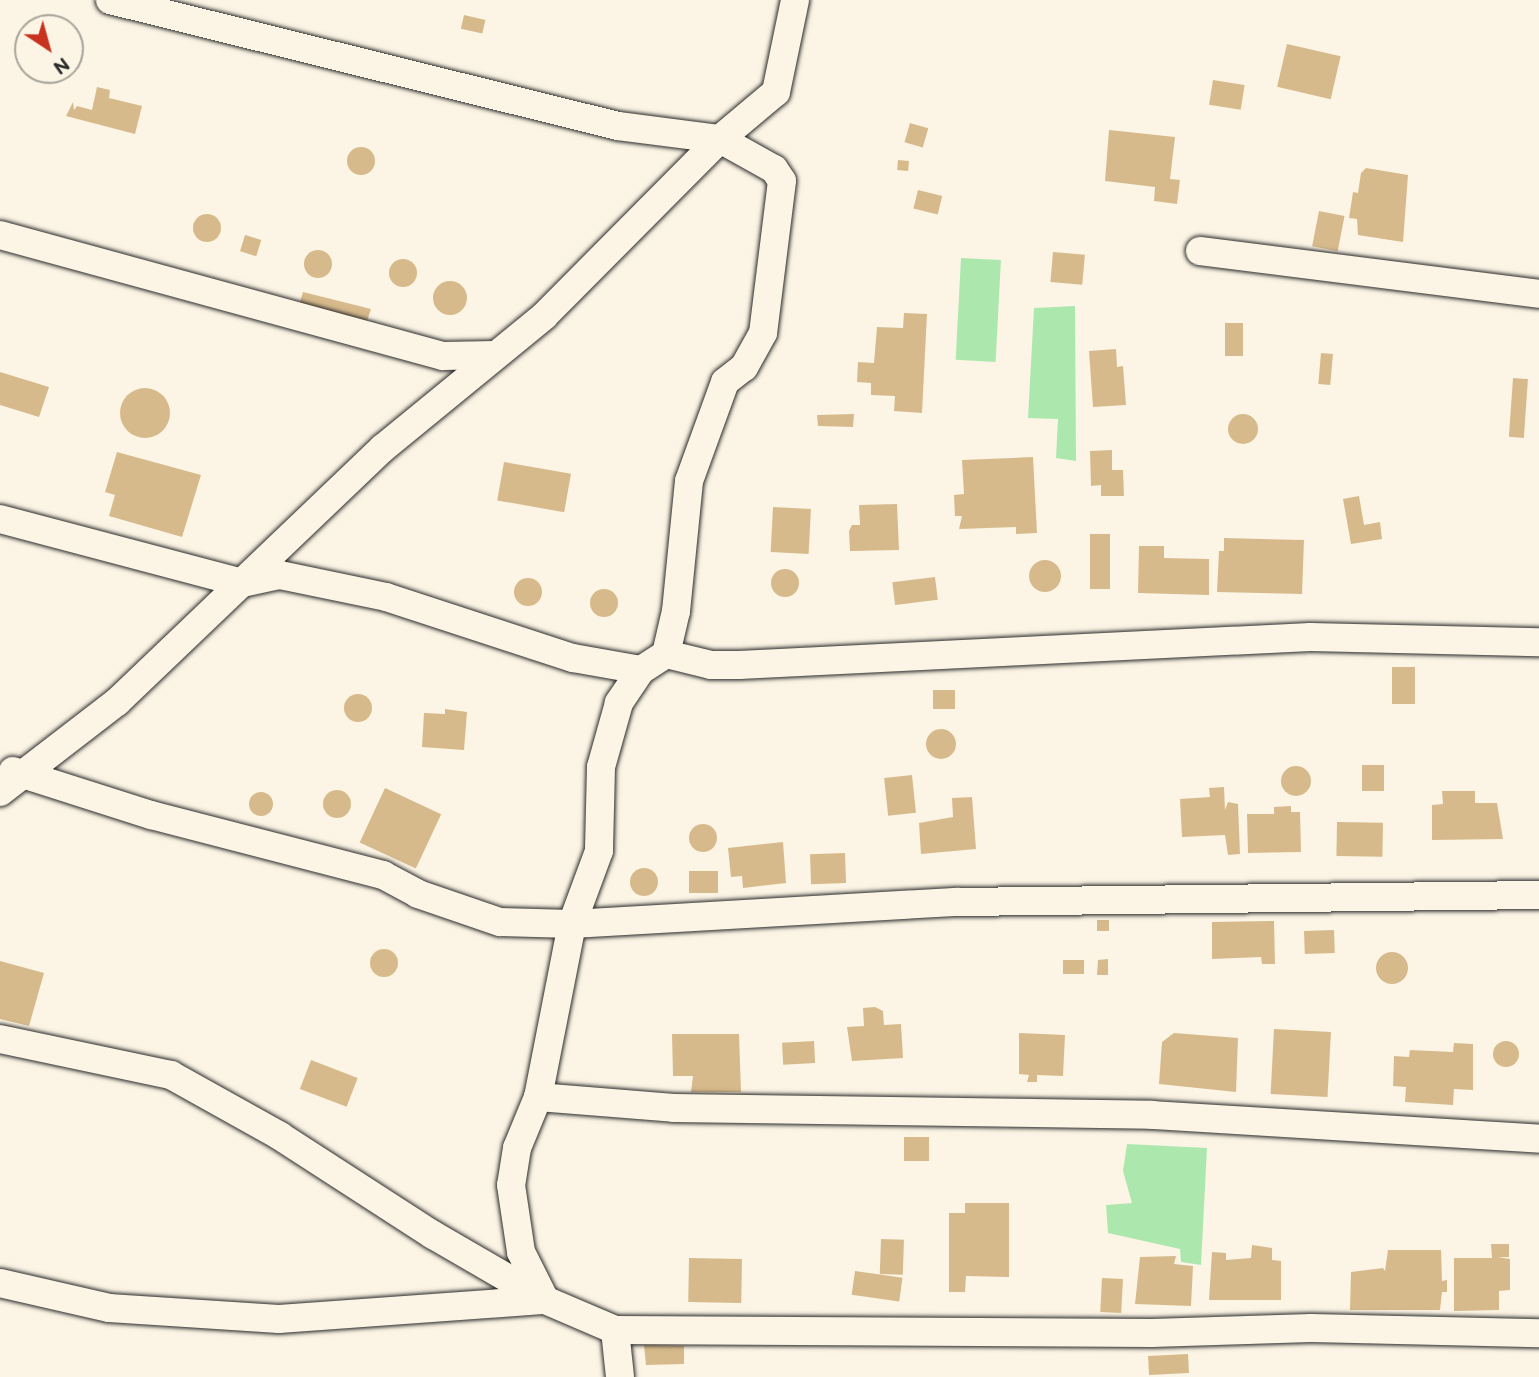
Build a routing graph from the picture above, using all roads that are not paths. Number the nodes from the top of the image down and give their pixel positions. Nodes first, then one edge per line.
1 (110, 0) edge
2 (794, 0) edge
3 (720, 139) junction
4 (0, 235) edge
5 (1200, 251) dead end
6 (1539, 294) edge
7 (495, 355) junction
8 (0, 519) edge
9 (242, 583) junction
10 (1539, 642) edge
11 (666, 654) junction
12 (641, 670) junction
13 (14, 771) edge
14 (0, 792) edge
15 (1539, 895) edge
16 (572, 924) junction
17 (0, 1039) edge
18 (538, 1097) junction
19 (1539, 1139) edge
20 (0, 1283) edge
21 (545, 1300) junction
22 (615, 1330) junction
23 (1539, 1333) edge
24 (620, 1377) edge

1 - 3 street
2 - 3 street
3 - 7 street
3 - 11 street
4 - 7 street
5 - 6 street
7 - 9 street
8 - 9 street
9 - 12 street
9 - 13 street
10 - 11 street
11 - 12 street
12 - 16 street
13 - 14 street
13 - 16 street
15 - 16 street
16 - 18 street
17 - 21 street
18 - 19 street
18 - 21 street
20 - 21 street
21 - 22 street
22 - 23 street
22 - 24 street

